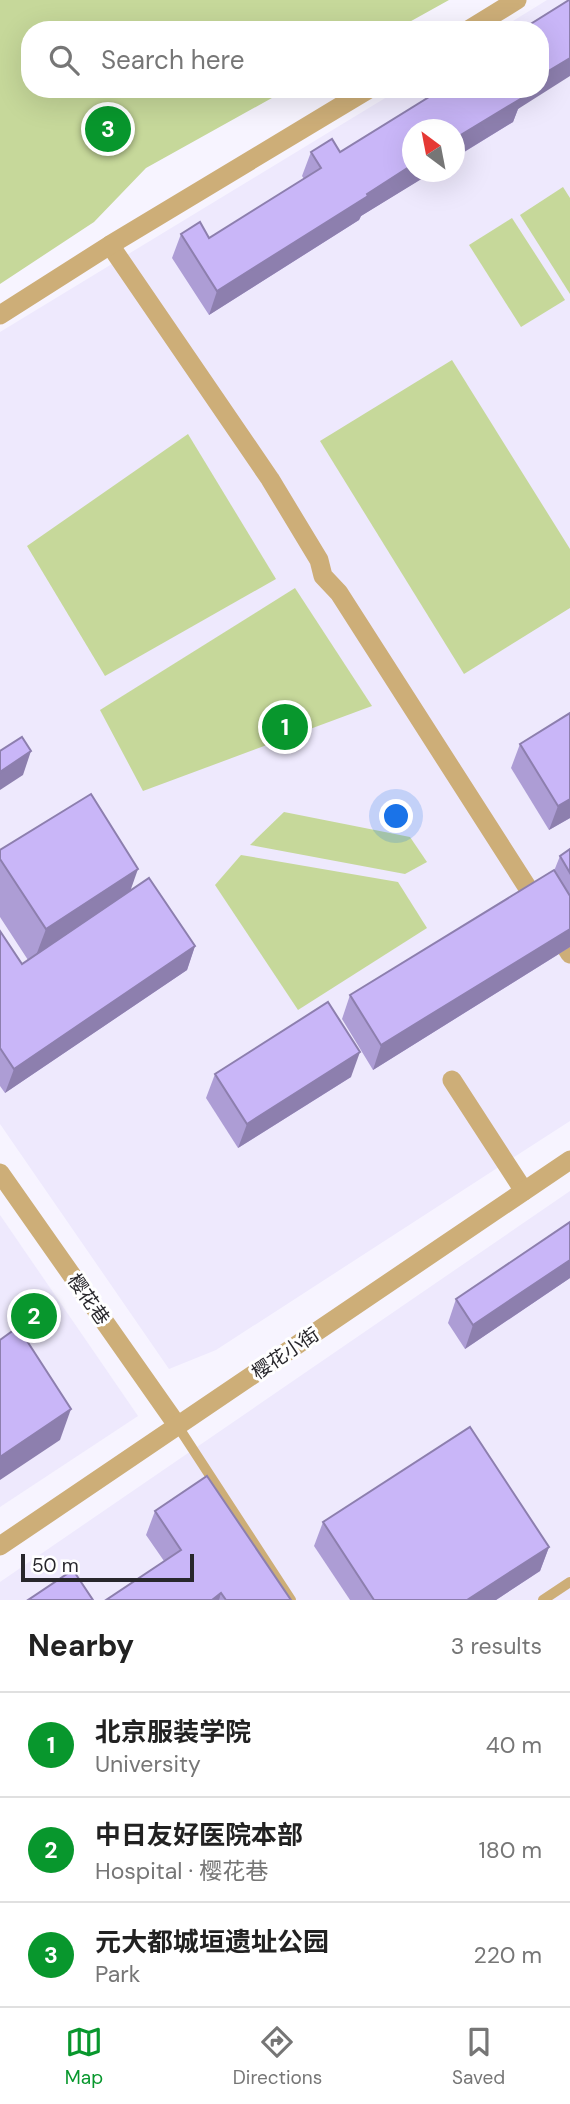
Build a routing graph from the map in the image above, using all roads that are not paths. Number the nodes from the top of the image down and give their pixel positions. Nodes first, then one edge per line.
1 (517, 0) edge
2 (483, 21) edge
3 (354, 98) edge
4 (110, 246) junction
5 (0, 315) edge
6 (570, 954) edge
7 (452, 1080) dead end
8 (570, 1160) edge
9 (0, 1173) edge
10 (524, 1191) junction
11 (177, 1425) junction
12 (0, 1546) edge
13 (570, 1582) edge
14 (291, 1600) edge
15 (543, 1600) edge

1 - 2 street
3 - 4 street
4 - 5 street
4 - 6 street
7 - 10 street
8 - 10 street, 樱花小街
9 - 11 street, 樱花巷
10 - 11 street, 樱花小街
11 - 12 street, 樱花小街
11 - 14 lane
13 - 15 lane

